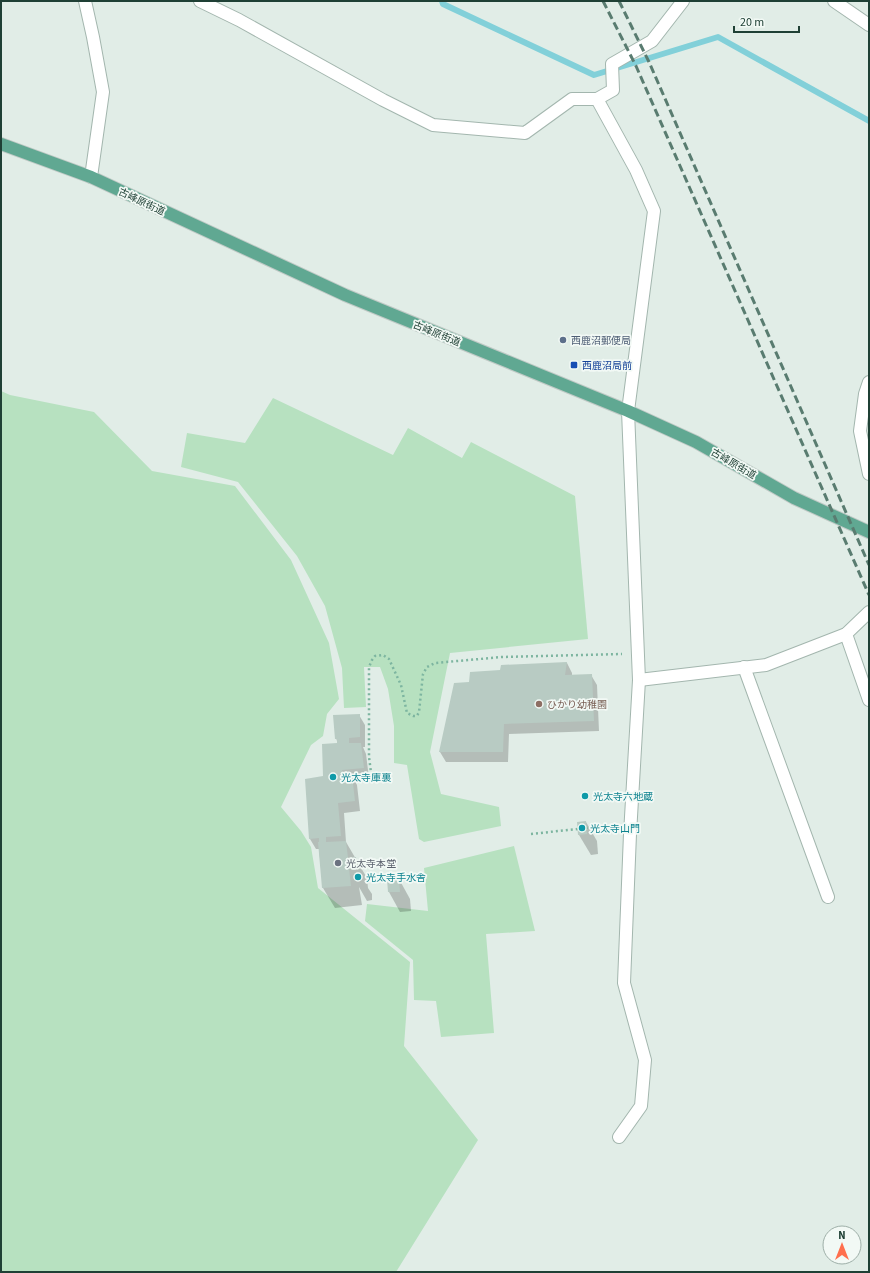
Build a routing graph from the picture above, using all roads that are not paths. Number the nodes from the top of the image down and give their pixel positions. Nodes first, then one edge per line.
1 (85, 1) edge
2 (200, 1) edge
3 (683, 1) edge
4 (834, 1) edge
5 (869, 26) edge
6 (597, 99) junction
7 (1, 144) edge
8 (91, 177) junction
9 (869, 382) edge
10 (628, 411) junction
11 (869, 474) edge
12 (869, 532) edge
13 (869, 612) edge
14 (846, 634) junction
15 (744, 667) junction
16 (639, 680) junction
17 (869, 700) edge
18 (828, 897) dead end
19 (619, 1137) dead end

1 - 8 street
2 - 6 street
3 - 6 street
4 - 5 street
6 - 10 street
7 - 8 main road, 古峰原街道
8 - 10 main road, 古峰原街道
9 - 11 street
10 - 12 main road, 古峰原街道
10 - 16 street
13 - 14 street
14 - 15 street
14 - 17 street
15 - 16 street
15 - 18 street
16 - 19 street

